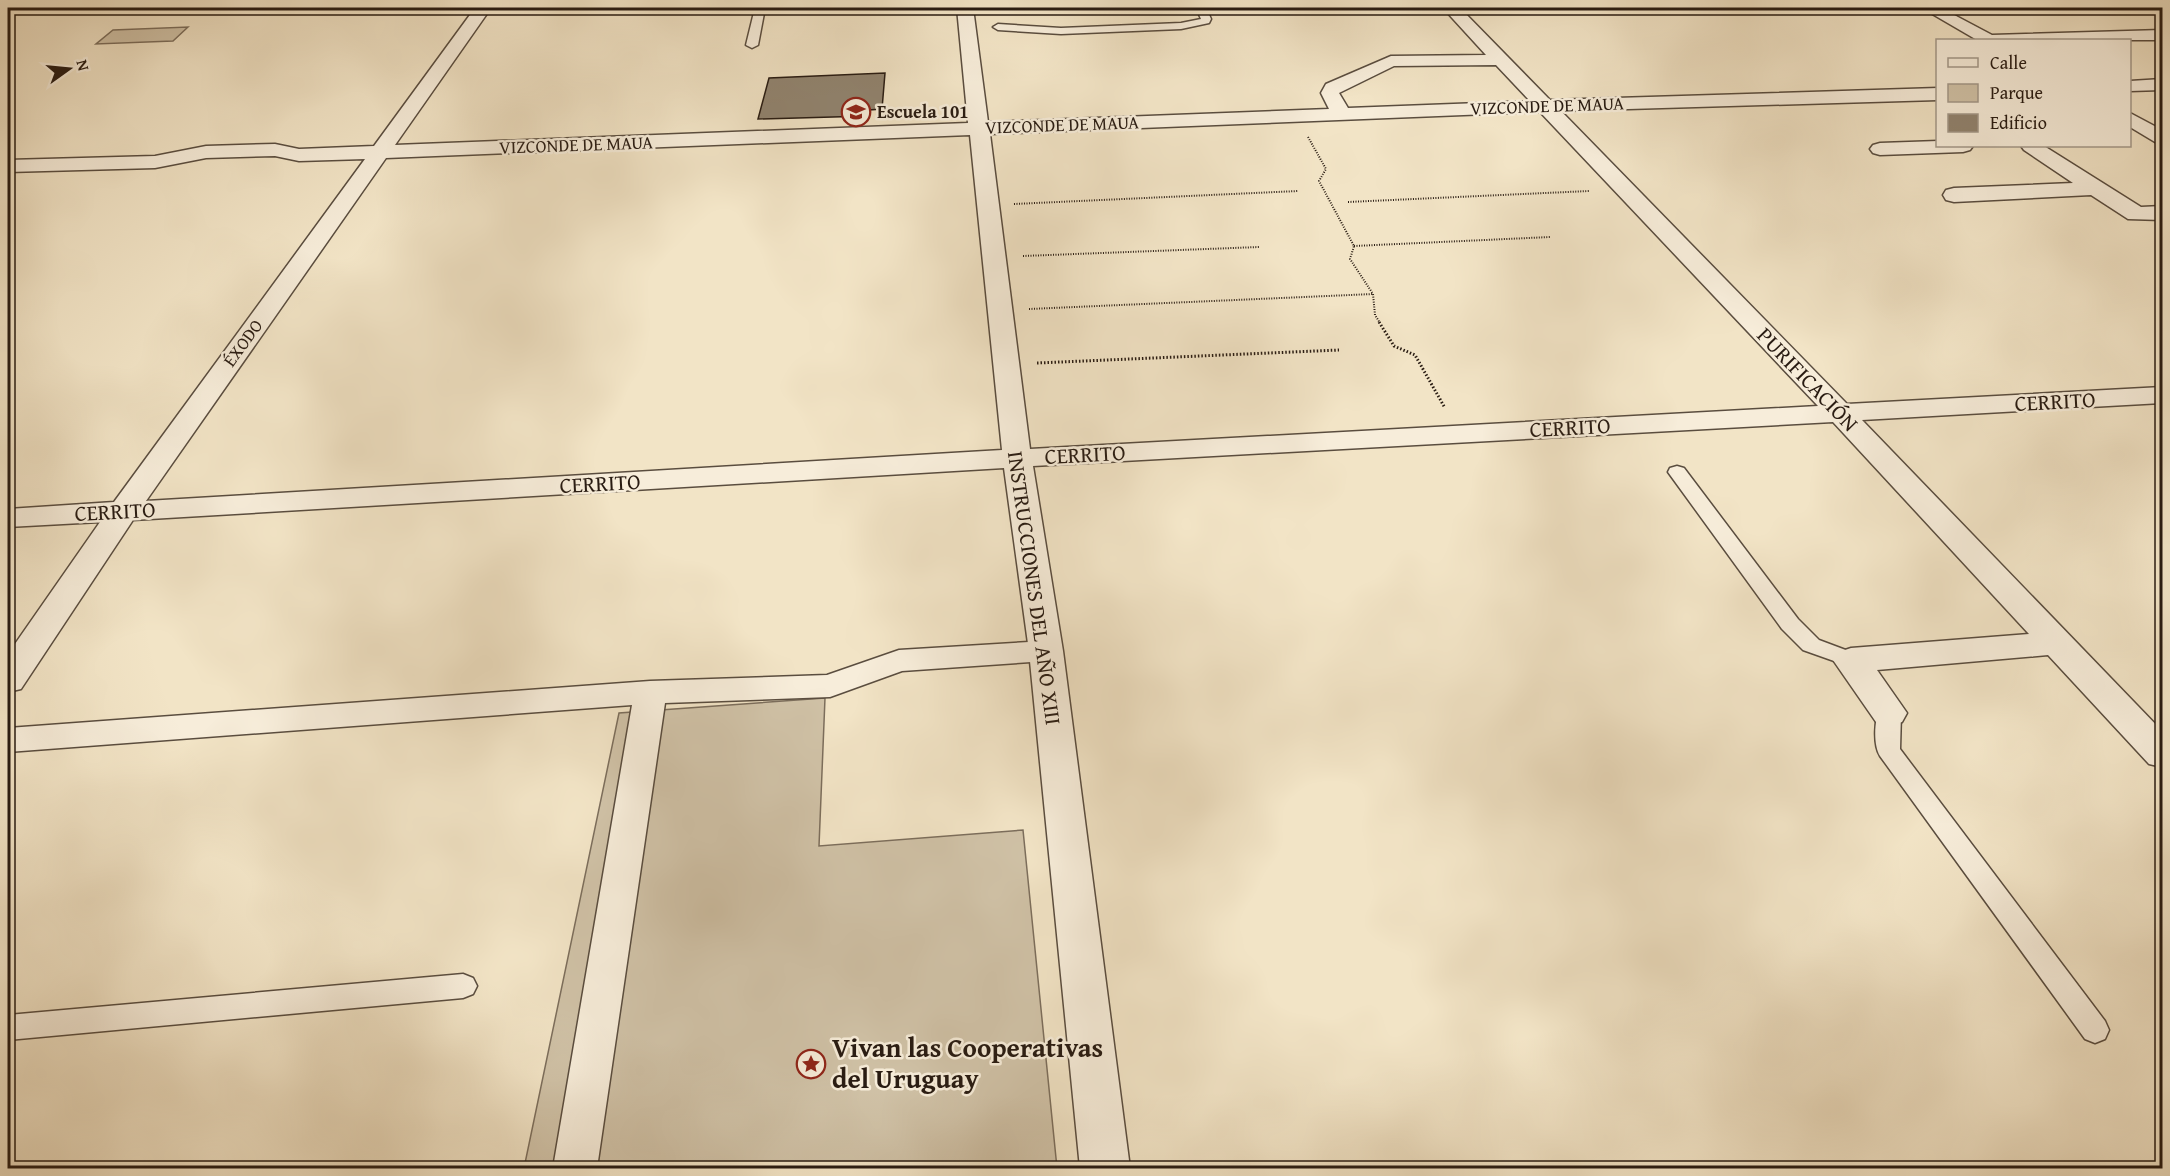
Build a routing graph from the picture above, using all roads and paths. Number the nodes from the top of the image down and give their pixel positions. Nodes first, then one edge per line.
1 (483, 8) edge
2 (760, 8) edge
3 (965, 8) edge
4 (1201, 8) edge
5 (1450, 8) edge
6 (1930, 8) edge
7 (998, 27) dead end
8 (2163, 35) edge
9 (1988, 39) edge
10 (2025, 39) edge
11 (752, 45) dead end
12 (1501, 60) junction
13 (2163, 85) edge
14 (2131, 86) edge
15 (1936, 94) edge
16 (1544, 106) junction
17 (1342, 114) junction
18 (1295, 116) junction
19 (2131, 121) edge
20 (979, 128) junction
21 (2163, 138) edge
22 (1936, 147) edge
23 (2033, 147) edge
24 (1880, 149) dead end
25 (381, 152) junction
26 (8, 166) edge
27 (1623, 188) junction
28 (2096, 188) junction
29 (1298, 191) dead end
30 (1954, 195) dead end
31 (1348, 202) dead end
32 (989, 205) junction
33 (2163, 213) edge
34 (1550, 237) dead end
35 (1354, 246) junction
36 (1259, 247) dead end
37 (995, 258) junction
38 (1373, 294) junction
39 (1001, 311) junction
40 (1339, 350) dead end
41 (1007, 364) junction
42 (2163, 378) edge
43 (2163, 395) edge
44 (1833, 405) junction
45 (1452, 419) junction
46 (1016, 450) junction
47 (1677, 472) dead end
48 (8, 501) edge
49 (130, 502) junction
50 (8, 518) edge
51 (2058, 644) junction
52 (1046, 651) junction
53 (1851, 660) junction
54 (8, 680) edge
55 (650, 692) junction
56 (1889, 713) joint
57 (8, 740) edge
58 (2163, 754) edge
59 (463, 986) dead end
60 (8, 1028) edge
61 (2095, 1030) dead end
62 (576, 1168) edge
63 (1105, 1168) edge

1 - 25 street, ÉXODO
2 - 11 lane
3 - 20 street, INSTRUCCIONES DEL AÑO XIII
4 - 7 lane
5 - 12 street, PURIFICACIÓN
6 - 9 street
8 - 10 street
12 - 16 street, PURIFICACIÓN
12 - 17 street
13 - 14 street
15 - 16 street, VIZCONDE DE MAUA
16 - 17 street, VIZCONDE DE MAUA
16 - 27 street, PURIFICACIÓN
17 - 18 street, VIZCONDE DE MAUA
18 - 20 street, VIZCONDE DE MAUA
18 - 35 path
19 - 21 street
20 - 25 street, VIZCONDE DE MAUA
20 - 32 street, INSTRUCCIONES DEL AÑO XIII
22 - 24 street
23 - 28 street
25 - 26 street, VIZCONDE DE MAUA
25 - 49 street, ÉXODO
27 - 31 path
27 - 44 street, PURIFICACIÓN
28 - 30 street
28 - 33 street
29 - 32 path
32 - 37 street, INSTRUCCIONES DEL AÑO XIII
34 - 35 path
35 - 38 path
36 - 37 path
37 - 39 street, INSTRUCCIONES DEL AÑO XIII
38 - 39 path
38 - 45 path
39 - 41 street, INSTRUCCIONES DEL AÑO XIII
40 - 41 path
41 - 46 street, INSTRUCCIONES DEL AÑO XIII
42 - 44 street, CERRITO
43 - 44 street, CERRITO
44 - 45 street, CERRITO
44 - 46 street, CERRITO
44 - 51 street, PURIFICACIÓN
45 - 46 street, CERRITO
46 - 49 street, CERRITO
46 - 52 street, INSTRUCCIONES DEL AÑO XIII
47 - 53 lane
48 - 49 street, CERRITO
49 - 50 street, CERRITO
49 - 54 street, ÉXODO
51 - 53 street
51 - 58 street, PURIFICACIÓN
52 - 55 street
52 - 63 street, INSTRUCCIONES DEL AÑO XIII
53 - 56 street
55 - 57 street
55 - 62 street
56 - 61 lane
59 - 60 lane

